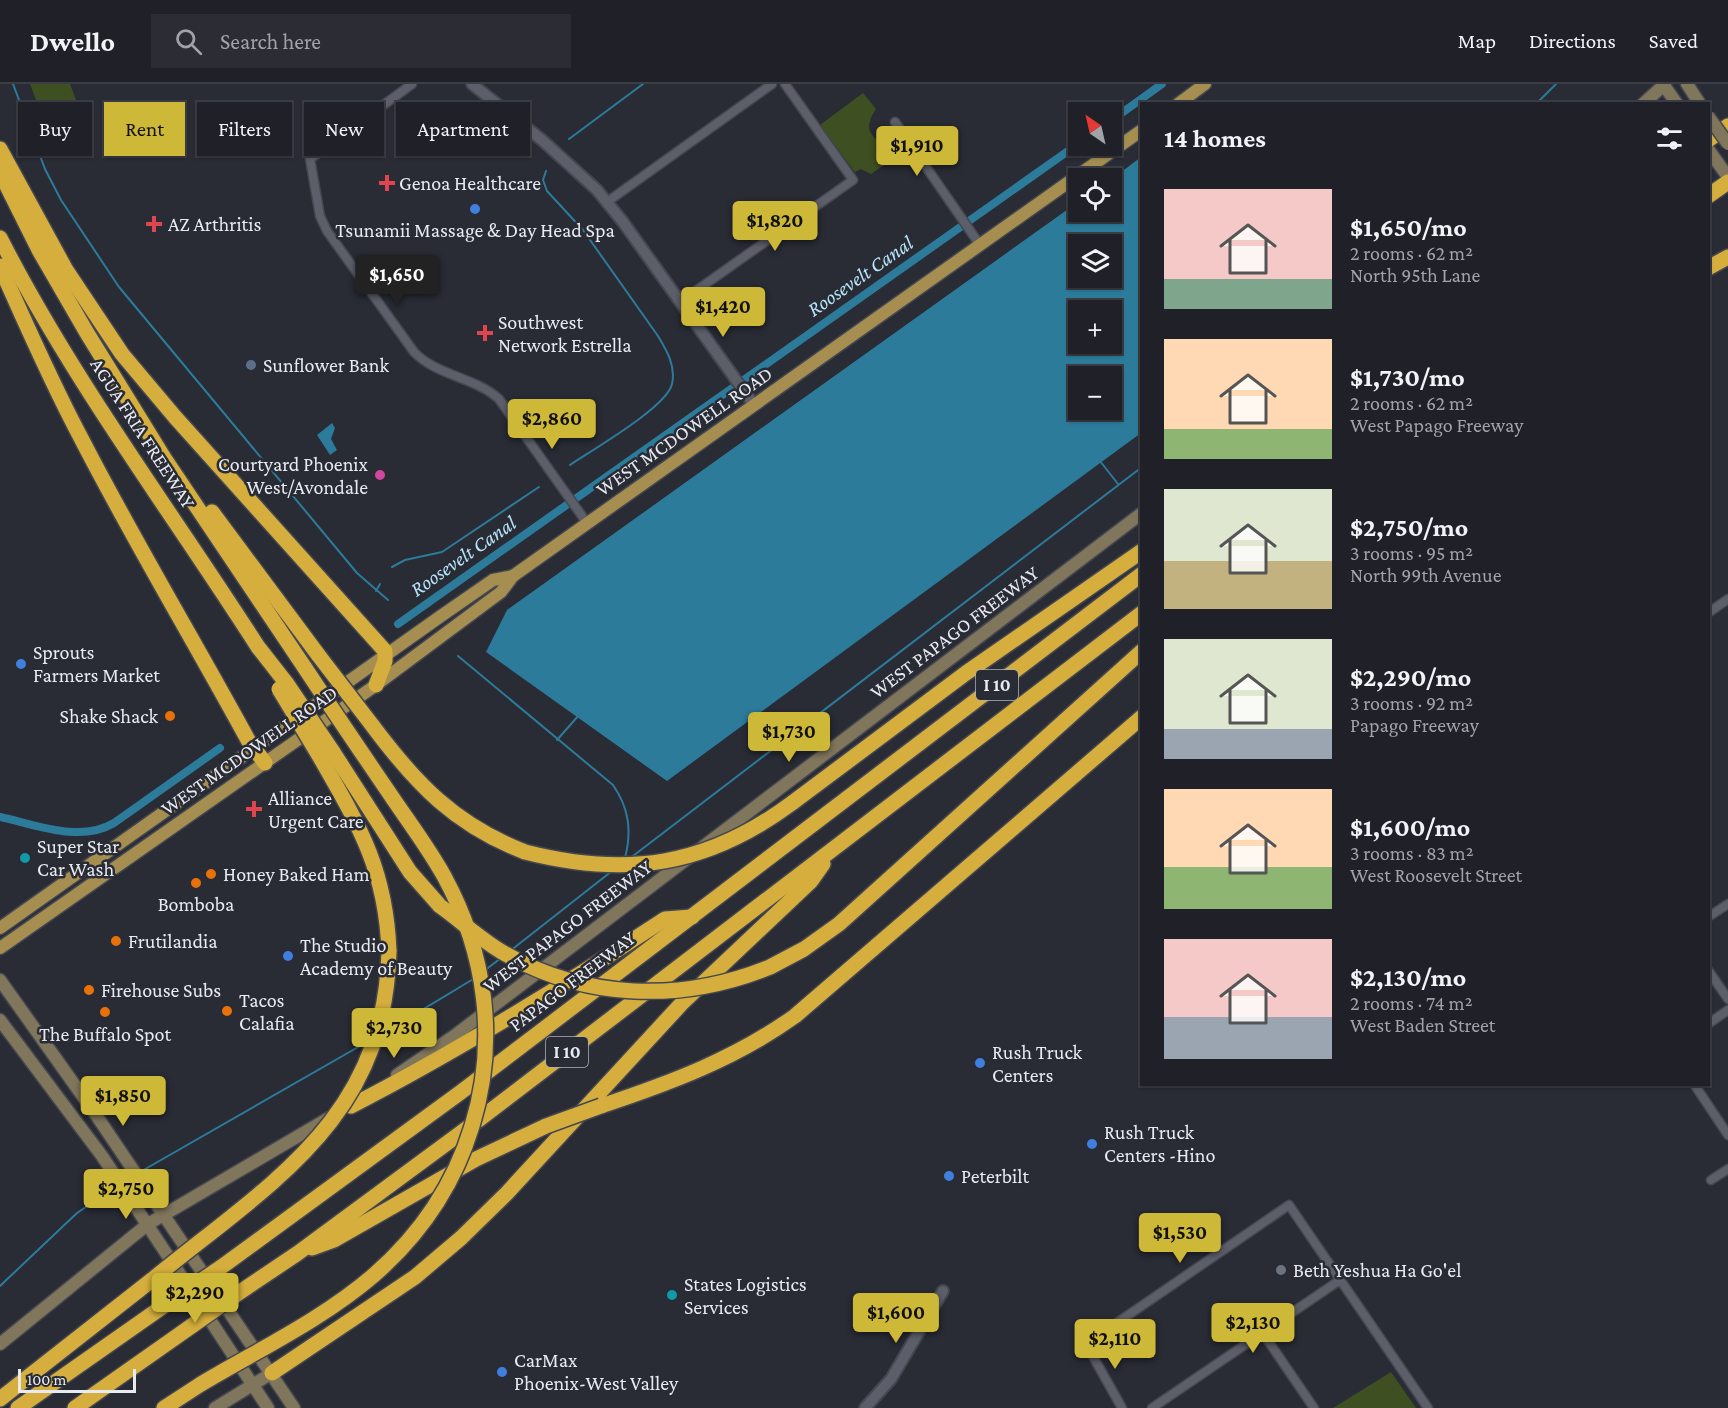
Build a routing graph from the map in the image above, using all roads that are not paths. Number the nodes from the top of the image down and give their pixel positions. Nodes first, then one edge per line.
1 (412, 84) edge
2 (472, 84) edge
3 (772, 84) edge
4 (786, 84) edge
5 (1205, 84) edge
6 (1664, 84) edge
7 (1687, 84) edge
8 (1697, 100) edge
9 (1181, 102) edge
10 (1645, 102) edge
11 (1676, 102) edge
12 (1710, 119) edge
13 (895, 122) dead end
14 (1728, 126) edge
15 (1140, 131) edge
16 (1710, 139) edge
17 (1728, 144) edge
18 (0, 149) edge
19 (1710, 152) edge
20 (0, 172) edge
21 (1728, 177) edge
22 (1728, 183) edge
23 (1710, 195) edge
24 (607, 202) junction
25 (0, 238) edge
26 (980, 245) junction
27 (1728, 257) edge
28 (0, 266) edge
29 (1710, 267) edge
30 (680, 302) junction
31 (754, 405) junction
32 (140, 416) junction
33 (1140, 515) edge
34 (587, 523) junction
35 (1140, 552) edge
36 (513, 576) junction
37 (1140, 576) edge
38 (1728, 599) edge
39 (1710, 612) edge
40 (1140, 615) edge
41 (1140, 653) edge
42 (386, 654) junction
43 (376, 685) junction
44 (1140, 719) edge
45 (253, 747) junction
46 (327, 755) junction
47 (265, 763) junction
48 (834, 849) junction
49 (1728, 904) edge
50 (692, 916) junction
51 (1710, 916) edge
52 (0, 928) edge
53 (0, 948) edge
54 (1710, 973) edge
55 (0, 980) edge
56 (1728, 999) edge
57 (1728, 1010) edge
58 (0, 1020) edge
59 (1710, 1023) edge
60 (1695, 1086) edge
61 (351, 1106) junction
62 (1728, 1135) edge
63 (1728, 1169) edge
64 (1711, 1180) dead end
65 (164, 1214) junction
66 (148, 1224) junction
67 (298, 1253) junction
68 (1340, 1280) junction
69 (943, 1291) dead end
70 (1262, 1332) junction
71 (0, 1344) edge
72 (272, 1373) junction
73 (253, 1386) junction
74 (0, 1399) edge
75 (18, 1408) edge
76 (75, 1408) edge
77 (164, 1408) edge
78 (214, 1408) edge
79 (268, 1408) edge
80 (294, 1408) edge
81 (865, 1408) edge
82 (1122, 1408) edge
83 (1152, 1408) edge
84 (1314, 1408) edge
85 (1428, 1408) edge

1 - 34 street
2 - 24 street
3 - 24 street
4 - 30 street
5 - 9 main road
6 - 10 main road
6 - 11 main road
7 - 8 main road
12 - 17 main road, bridge
13 - 26 street
14 - 16 highway
15 - 26 main road, WEST MCDOWELL ROAD
18 - 42 highway
19 - 21 main road
20 - 32 highway, AGUA FRIA FREEWAY
22 - 23 highway
24 - 30 street
25 - 46 highway, AGUA FRIA FREEWAY, bridge
26 - 31 main road, WEST MCDOWELL ROAD
27 - 29 highway
28 - 45 highway
30 - 31 street
31 - 34 main road, WEST MCDOWELL ROAD
32 - 35 highway, bridge
32 - 77 highway, bridge
33 - 61 main road, WEST PAPAGO FREEWAY
34 - 36 main road, WEST MCDOWELL ROAD
36 - 42 main road, WEST MCDOWELL ROAD
36 - 43 main road, WEST MCDOWELL ROAD
37 - 50 highway, PAPAGO FREEWAY / I 10
38 - 39 street
40 - 48 highway, I 10
41 - 46 highway, bridge
42 - 43 highway
42 - 45 main road, WEST MCDOWELL ROAD
43 - 47 main road, WEST MCDOWELL ROAD
44 - 67 highway, bridge
45 - 47 highway
45 - 52 main road, WEST MCDOWELL ROAD
46 - 74 highway, bridge
47 - 53 main road, WEST MCDOWELL ROAD
48 - 67 highway, I 10
48 - 72 highway
49 - 51 street
50 - 61 highway
50 - 75 highway, PAPAGO FREEWAY / I 10, bridge
54 - 56 street
55 - 65 main road
57 - 59 street
58 - 66 main road
60 - 62 street
61 - 65 main road, WEST PAPAGO FREEWAY
63 - 64 street
65 - 66 main road, WEST PAPAGO FREEWAY
65 - 72 main road
66 - 71 main road, WEST PAPAGO FREEWAY
66 - 73 main road
67 - 76 highway, I 10, bridge
68 - 70 street
68 - 82 street
68 - 85 street
69 - 81 street
70 - 83 street
70 - 84 street
72 - 73 main road
72 - 80 main road
73 - 78 main road
73 - 79 main road

